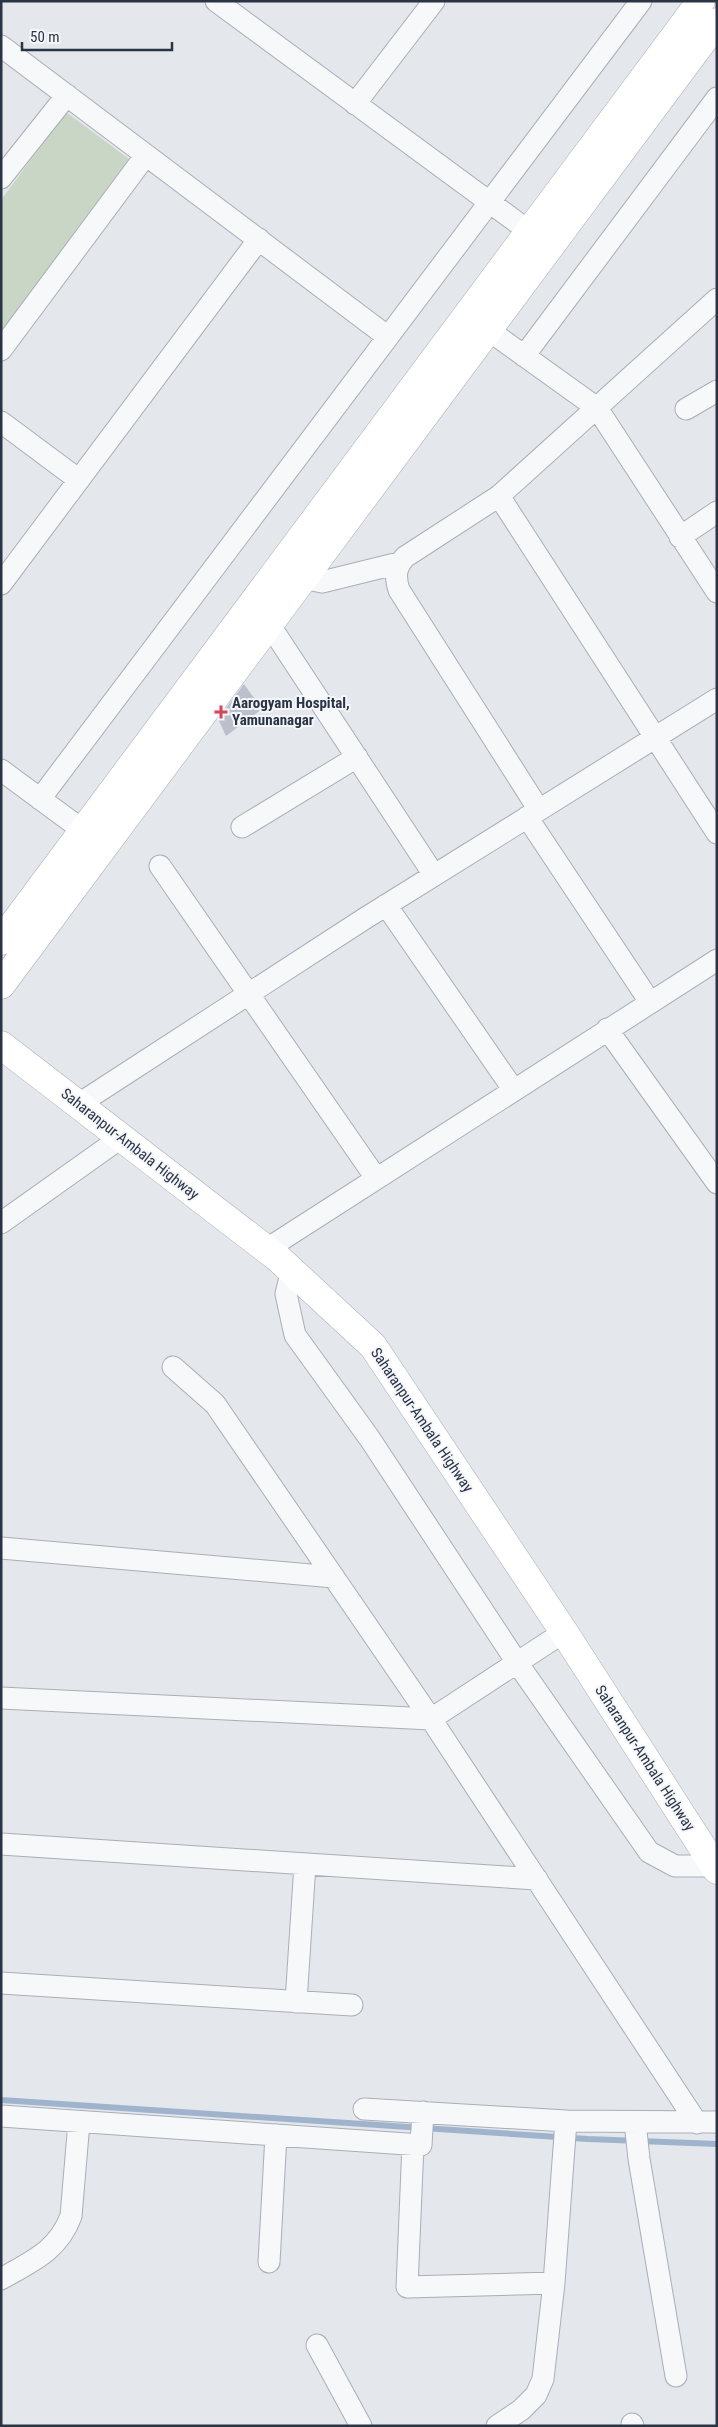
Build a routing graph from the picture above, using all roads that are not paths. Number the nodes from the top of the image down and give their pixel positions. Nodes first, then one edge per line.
1 (216, 1) edge
2 (434, 1) edge
3 (641, 1) edge
4 (701, 1) edge
5 (717, 22) edge
6 (1, 46) edge
7 (66, 95) junction
8 (717, 98) edge
9 (355, 104) junction
10 (146, 155) junction
11 (1, 178) edge
12 (490, 202) junction
13 (530, 232) junction
14 (259, 239) junction
15 (717, 299) edge
16 (487, 330) junction
17 (388, 337) junction
18 (1, 350) edge
19 (524, 356) junction
20 (717, 391) edge
21 (597, 408) junction
22 (686, 410) dead end
23 (1, 422) edge
24 (79, 480) junction
25 (499, 496) junction
26 (717, 512) edge
27 (680, 536) junction
28 (399, 563) junction
29 (302, 578) junction
30 (1, 584) edge
31 (717, 592) edge
32 (269, 624) junction
33 (717, 699) edge
34 (656, 737) junction
35 (357, 757) junction
36 (1, 770) edge
37 (40, 799) junction
38 (533, 814) junction
39 (242, 827) dead end
40 (717, 833) edge
41 (94, 838) junction
42 (160, 866) dead end
43 (434, 875) junction
44 (386, 905) junction
45 (1, 941) edge
46 (717, 960) edge
47 (1, 985) edge
48 (250, 993) junction
49 (650, 1002) junction
50 (607, 1029) junction
51 (1, 1045) edge
52 (514, 1089) junction
53 (79, 1104) junction
54 (122, 1137) junction
55 (376, 1178) junction
56 (717, 1183) edge
57 (1, 1224) edge
58 (267, 1249) junction
59 (292, 1269) junction
60 (173, 1366) dead end
61 (1, 1548) edge
62 (334, 1577) junction
63 (564, 1632) junction
64 (516, 1661) junction
65 (1, 1698) edge
66 (430, 1719) junction
67 (1, 1844) edge
68 (305, 1864) junction
69 (715, 1868) edge
70 (537, 1880) junction
71 (1, 1983) edge
72 (296, 2002) junction
73 (352, 2006) dead end
74 (364, 2109) dead end
75 (1, 2116) edge
76 (79, 2122) junction
77 (707, 2122) edge
78 (420, 2128) junction
79 (566, 2132) junction
80 (636, 2134) junction
81 (276, 2135) junction
82 (269, 2262) dead end
83 (1, 2280) edge
84 (554, 2283) junction
85 (317, 2345) dead end
86 (676, 2376) dead end
87 (362, 2426) edge
88 (497, 2426) edge

1 - 9 street
2 - 9 street
3 - 12 street
4 - 13 street
5 - 16 street
6 - 7 street
7 - 10 street
7 - 11 street
8 - 19 street
9 - 12 street
10 - 14 street
10 - 18 street
12 - 13 street
12 - 17 street
13 - 41 street
14 - 17 street
14 - 24 street
15 - 21 street
16 - 19 street
16 - 29 street
17 - 37 street
19 - 21 street
20 - 22 street
21 - 25 street
21 - 27 street
23 - 24 street
24 - 30 street
25 - 28 street
25 - 34 street
26 - 27 street
27 - 31 street
28 - 29 street
28 - 38 street
29 - 32 street
32 - 35 street
32 - 41 street
33 - 34 street
34 - 38 street
34 - 40 street
35 - 39 street
35 - 43 street
36 - 37 street
37 - 41 street
38 - 43 street
38 - 49 street
41 - 45 street
41 - 47 street
42 - 48 street
43 - 44 street
44 - 48 street
44 - 52 street
46 - 49 street
48 - 53 street
48 - 55 street
49 - 50 street
50 - 52 street
50 - 56 street
51 - 53 street, Saharanpur-Ambala Highway
52 - 55 street
53 - 54 street, Saharanpur-Ambala Highway
54 - 57 street
54 - 58 street, Saharanpur-Ambala Highway
55 - 58 street
58 - 59 street, Saharanpur-Ambala Highway
59 - 63 street, Saharanpur-Ambala Highway
59 - 64 street
60 - 62 street
61 - 62 street
62 - 66 street
63 - 64 street
63 - 69 street, Saharanpur-Ambala Highway
64 - 66 street
64 - 69 street
65 - 66 street
66 - 70 street
67 - 68 street
68 - 70 street
68 - 72 street
70 - 77 street
71 - 72 street
72 - 73 street
74 - 78 street
75 - 76 street
76 - 81 street
76 - 83 street
77 - 80 street
78 - 79 street
78 - 81 street
78 - 84 street
79 - 80 street
79 - 84 street
80 - 86 street
81 - 82 street
84 - 88 street
85 - 87 street

